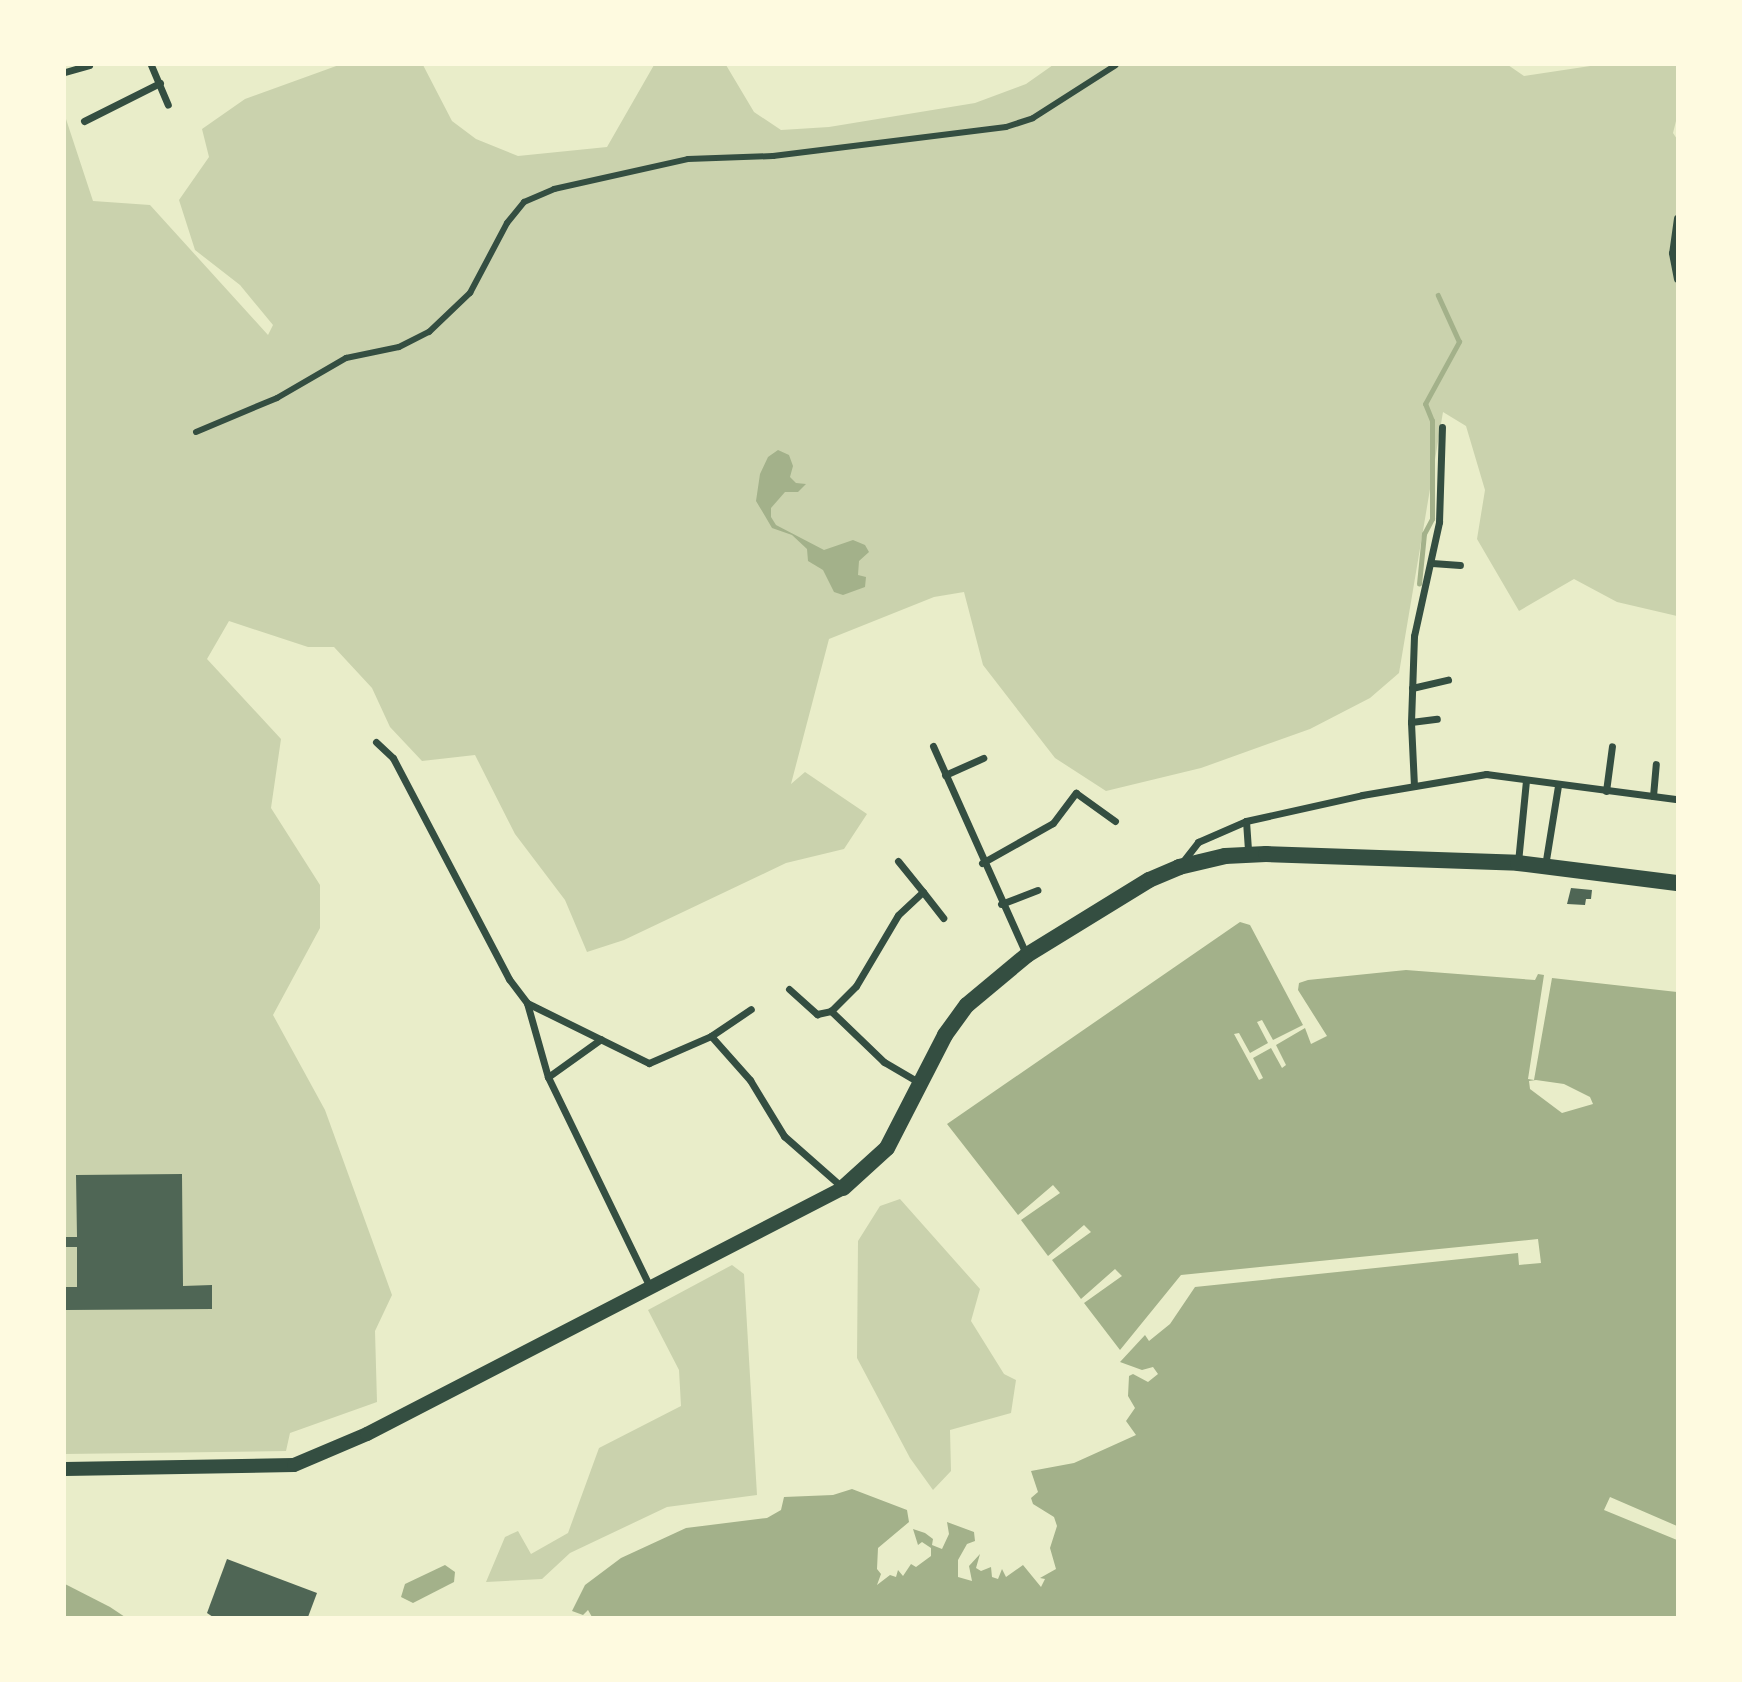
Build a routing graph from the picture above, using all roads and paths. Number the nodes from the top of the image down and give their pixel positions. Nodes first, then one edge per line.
1 (89, 65) edge
2 (151, 65) edge
3 (1116, 65) edge
4 (65, 72) edge
5 (160, 83) junction
6 (167, 105) dead end
7 (84, 121) dead end
8 (1677, 218) edge
9 (1677, 279) edge
10 (1442, 427) dead end
11 (196, 432) dead end
12 (1432, 563) junction
13 (1460, 565) dead end
14 (1448, 680) dead end
15 (1412, 688) junction
16 (1437, 719) dead end
17 (1410, 722) junction
18 (376, 742) dead end
19 (933, 746) dead end
20 (1612, 746) dead end
21 (983, 758) dead end
22 (1656, 764) dead end
23 (945, 775) junction
24 (1527, 780) junction
25 (1415, 786) junction
26 (1558, 786) junction
27 (1606, 791) junction
28 (1653, 796) junction
29 (1677, 799) edge
30 (1115, 821) dead end
31 (1246, 821) junction
32 (1248, 853) junction
33 (898, 861) dead end
34 (982, 863) junction
35 (1518, 863) junction
36 (1545, 866) junction
37 (1179, 867) junction
38 (1677, 883) edge
39 (1037, 890) dead end
40 (923, 892) junction
41 (1001, 904) junction
42 (943, 918) dead end
43 (1027, 955) junction
44 (789, 989) dead end
45 (527, 1003) junction
46 (751, 1009) dead end
47 (831, 1011) junction
48 (711, 1036) junction
49 (601, 1039) junction
50 (548, 1077) junction
51 (921, 1083) junction
52 (843, 1188) junction
53 (647, 1281) dead end
54 (65, 1469) edge

1 - 4 street
2 - 5 street
3 - 11 street
5 - 6 street
5 - 7 street
8 - 9 street
10 - 12 street
12 - 13 street
12 - 15 street
14 - 15 street
15 - 17 street
16 - 17 street
17 - 25 street
18 - 45 street
19 - 23 street
20 - 27 street
21 - 23 street
22 - 28 street
23 - 34 street
24 - 25 street
24 - 26 street
24 - 35 street
25 - 31 street
26 - 27 street
26 - 36 street
27 - 28 street
28 - 29 street
30 - 34 street
31 - 32 street
31 - 37 street
32 - 35 highway
32 - 37 highway
33 - 40 street
34 - 41 street
35 - 36 highway
36 - 38 highway
37 - 43 highway
39 - 41 street
40 - 42 street
40 - 47 street
41 - 43 street
43 - 51 highway
44 - 47 street
45 - 49 street
45 - 50 street
46 - 48 street
47 - 51 street
48 - 49 street
48 - 52 street
49 - 50 street
50 - 53 street
51 - 52 highway
52 - 54 main road

